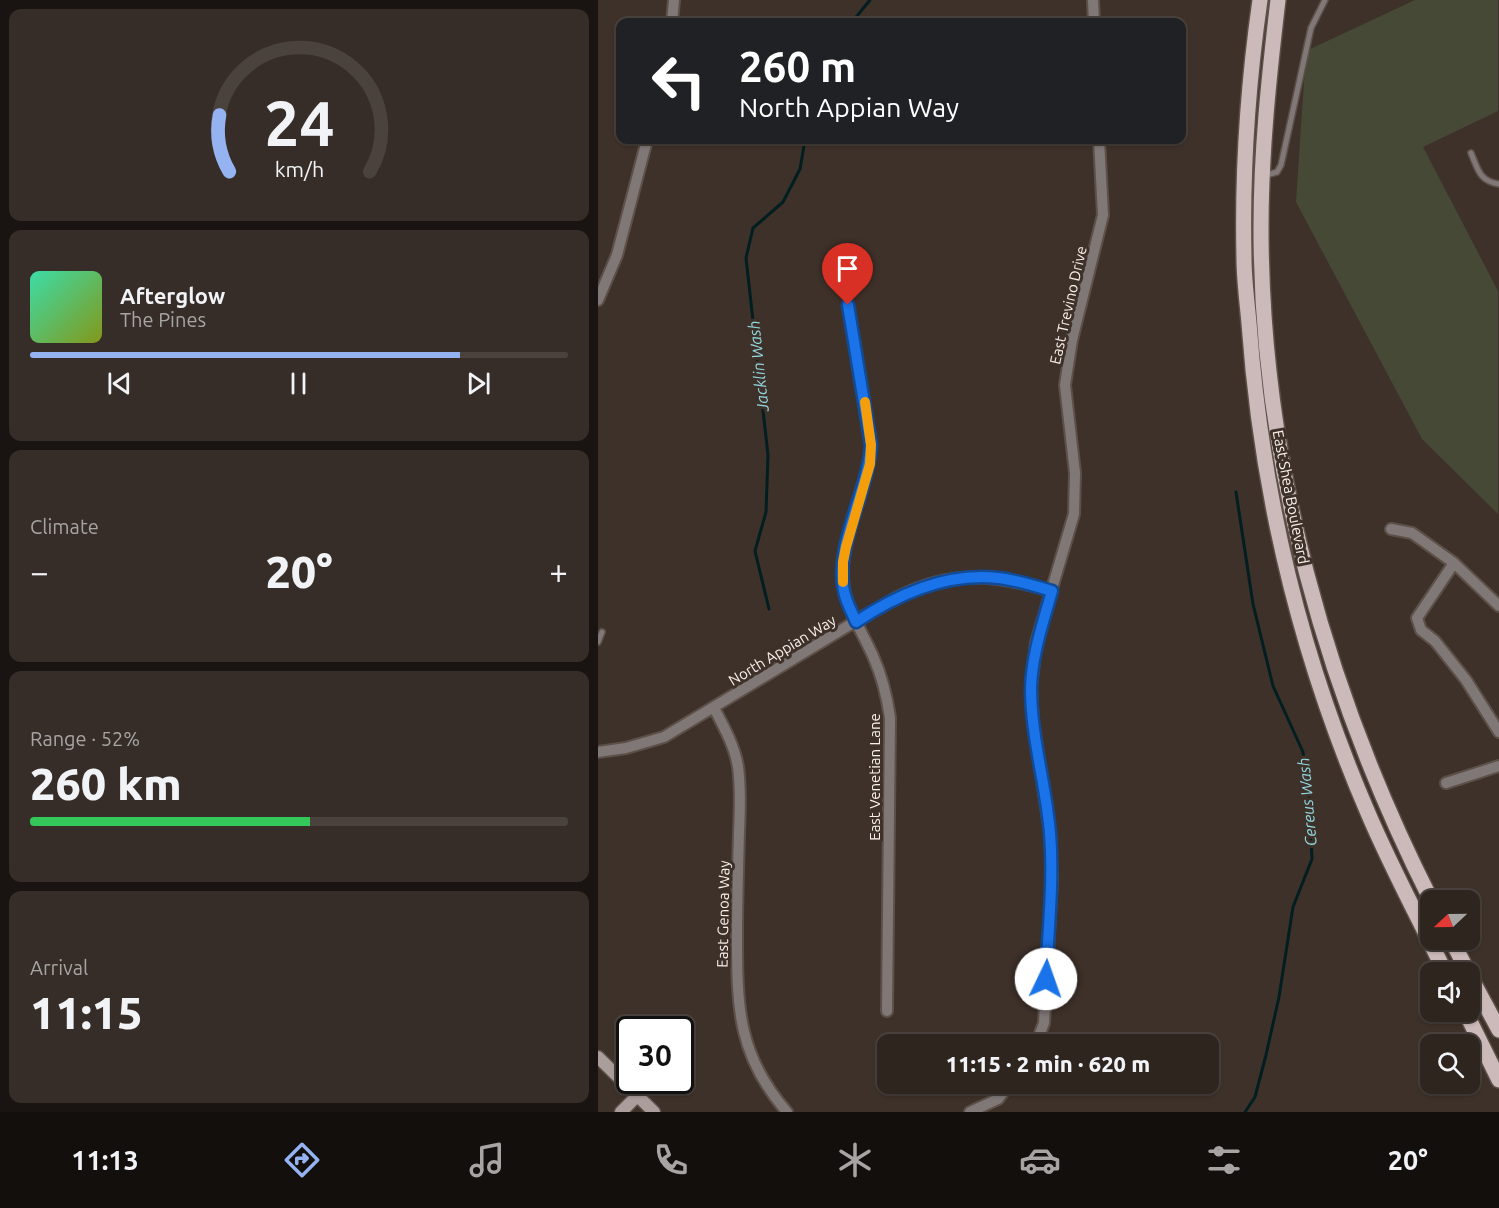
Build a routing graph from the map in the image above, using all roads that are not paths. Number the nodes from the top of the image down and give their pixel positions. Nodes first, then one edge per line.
1 (674, 0) edge
2 (1093, 0) edge
3 (1260, 0) edge
4 (1278, 0) edge
5 (1325, 0) edge
6 (672, 18) edge
7 (1094, 18) edge
8 (646, 144) edge
9 (1099, 144) edge
10 (1471, 153) dead end
11 (1262, 172) junction
12 (1498, 184) edge
13 (598, 300) edge
14 (848, 305) dead end
15 (1391, 529) dead end
16 (1300, 547) junction
17 (1283, 551) junction
18 (1454, 563) junction
19 (1052, 591) junction
20 (1498, 606) edge
21 (856, 622) junction
22 (602, 632) dead end
23 (598, 642) edge
24 (714, 708) junction
25 (1498, 732) edge
26 (598, 752) edge
27 (1498, 766) edge
28 (1446, 783) dead end
29 (1426, 890) edge
30 (1440, 962) edge
31 (1480, 995) edge
32 (887, 1011) dead end
33 (1470, 1022) edge
34 (1498, 1030) edge
35 (1040, 1034) edge
36 (598, 1058) edge
37 (1498, 1080) edge
38 (1002, 1094) edge
39 (637, 1096) junction
40 (621, 1112) edge
41 (654, 1112) edge
42 (787, 1112) edge
43 (970, 1112) edge

1 - 6 street
2 - 7 street
3 - 17 main road, East Shea Boulevard
4 - 11 main road, East Shea Boulevard
5 - 11 lane
8 - 13 street
9 - 19 street, East Trevino Drive
10 - 12 lane
11 - 16 main road, East Shea Boulevard
14 - 21 street, East Venetian Lane
15 - 18 street
16 - 17 main road
16 - 29 main road, East Shea Boulevard
17 - 30 main road, East Shea Boulevard
18 - 20 street
18 - 25 street
19 - 21 street, North Appian Way
19 - 35 street, East Trevino Drive
21 - 24 street, North Appian Way
21 - 32 street, East Venetian Lane
22 - 23 lane
24 - 26 street, North Appian Way
24 - 42 street, East Genoa Way
27 - 28 street
31 - 34 main road
33 - 37 main road
36 - 39 main road
38 - 43 street
39 - 40 main road
39 - 41 main road

